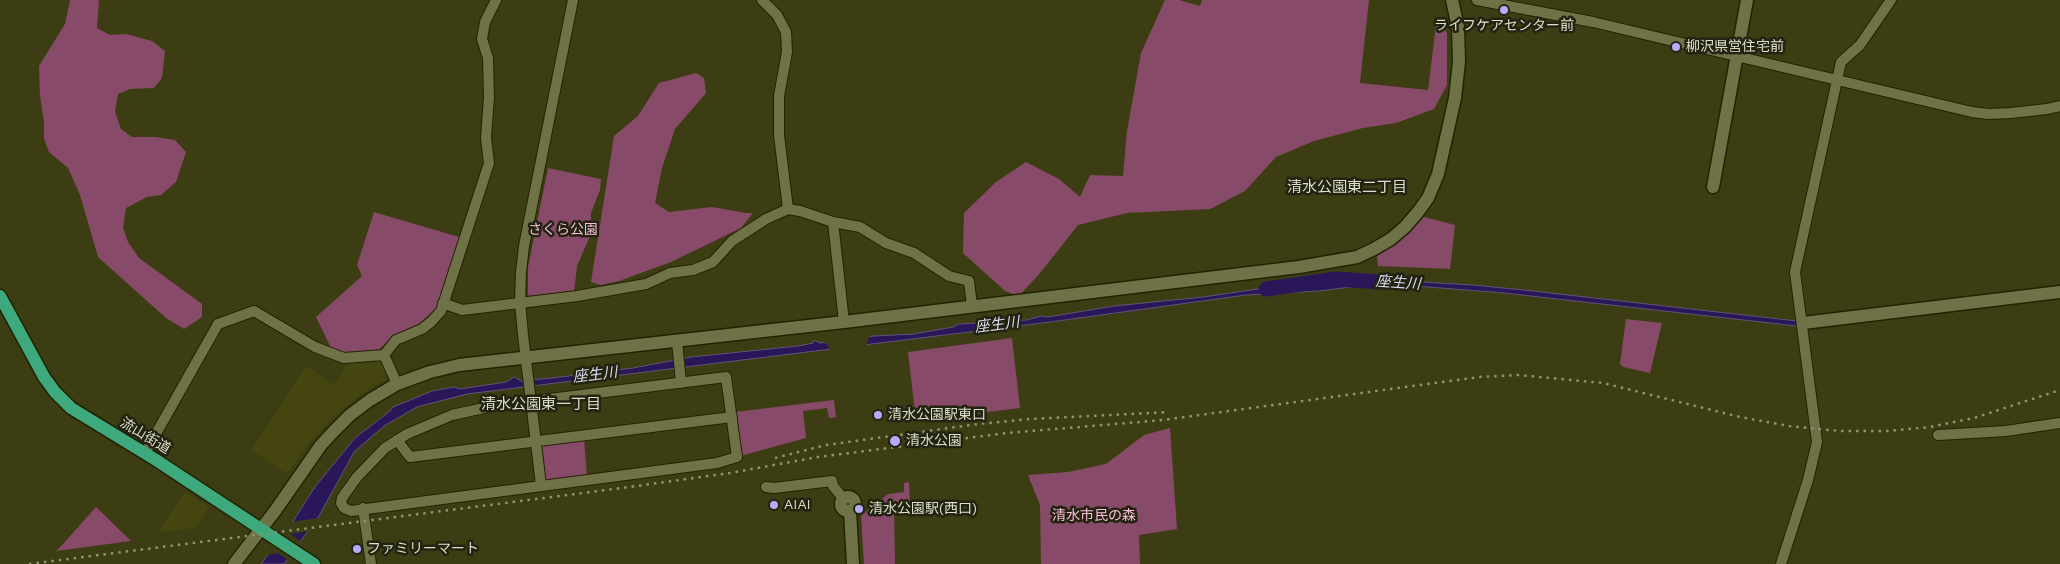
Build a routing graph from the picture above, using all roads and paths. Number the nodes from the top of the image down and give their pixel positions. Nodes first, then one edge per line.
1 (496, 0) edge
2 (573, 0) edge
3 (762, 0) edge
4 (1452, 0) edge
5 (1477, 0) edge
6 (1747, 0) edge
7 (1890, 0) edge
8 (1737, 56) junction
9 (1837, 80) junction
10 (2060, 106) edge
11 (1713, 187) dead end
12 (788, 208) junction
13 (833, 222) junction
14 (2060, 292) edge
15 (0, 296) edge
16 (520, 302) junction
17 (443, 303) junction
18 (972, 306) junction
19 (844, 322) junction
20 (1803, 323) junction
21 (678, 347) junction
22 (384, 355) junction
23 (526, 363) junction
24 (680, 379) junction
25 (397, 384) junction
26 (529, 398) junction
27 (732, 417) junction
28 (2060, 423) edge
29 (1938, 435) dead end
30 (397, 440) junction
31 (534, 442) junction
32 (144, 453) junction
33 (541, 485) junction
34 (766, 487) dead end
35 (843, 498) joint
36 (363, 508) junction
37 (266, 532) junction
38 (234, 564) edge
39 (314, 564) edge
40 (371, 564) edge
41 (853, 564) edge
42 (1782, 564) edge

1 - 17 street
2 - 16 street
3 - 12 street
4 - 18 street
5 - 8 street
6 - 8 street
7 - 9 street
8 - 9 street
8 - 11 street
9 - 10 street
9 - 20 street
12 - 13 street
12 - 16 street
13 - 18 street
13 - 19 street
14 - 20 street
15 - 32 main road, 流山街道
16 - 17 street
16 - 23 street
17 - 22 street
18 - 19 street
19 - 21 street
20 - 42 street
21 - 23 street
21 - 24 street
22 - 25 street
22 - 32 street
23 - 25 street
23 - 26 street
24 - 26 street
24 - 27 street
25 - 37 street
26 - 30 street
26 - 31 street
27 - 31 street
27 - 33 street
28 - 29 street
30 - 31 street
30 - 36 street
31 - 33 street
32 - 37 main road, 流山街道
33 - 36 street
34 - 35 street
35 - 41 street
36 - 40 street
37 - 38 street
37 - 39 main road, 流山街道

